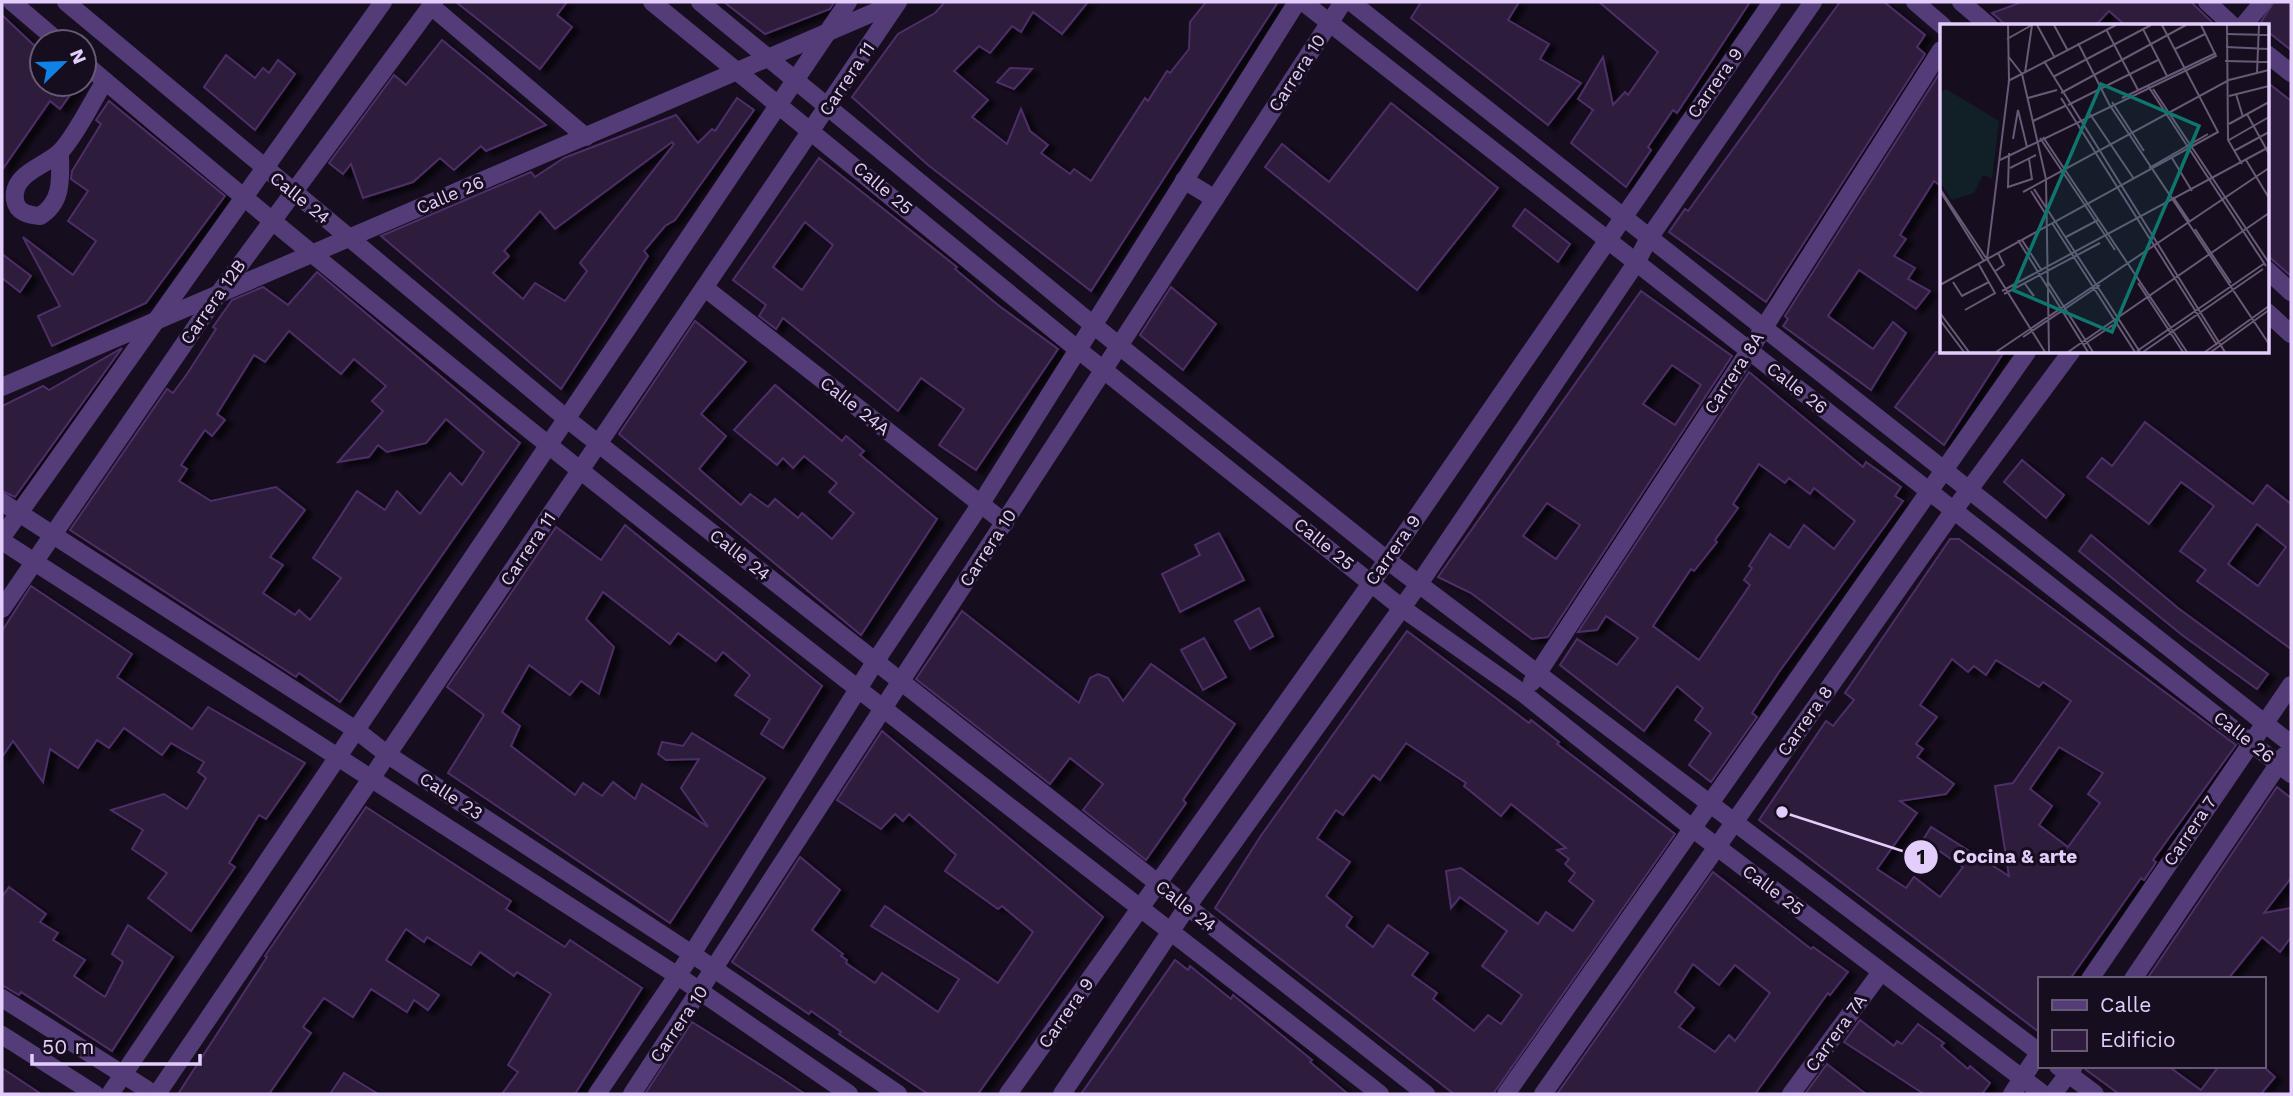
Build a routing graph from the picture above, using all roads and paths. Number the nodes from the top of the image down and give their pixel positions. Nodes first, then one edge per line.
1 (12, 2) edge
2 (66, 2) edge
3 (383, 2) edge
4 (652, 2) edge
5 (700, 2) edge
6 (848, 2) edge
7 (898, 2) edge
8 (1297, 2) edge
9 (1303, 2) edge
10 (1343, 2) edge
11 (1351, 2) edge
12 (1772, 2) edge
13 (1814, 2) edge
14 (1915, 2) edge
15 (1961, 2) edge
16 (2207, 2) edge
17 (2263, 2) edge
18 (433, 4) edge
19 (1330, 22) junction
20 (1940, 24) edge
21 (1978, 24) edge
22 (2232, 24) edge
23 (2246, 24) edge
24 (43, 28) edge
25 (826, 33) junction
26 (1940, 52) edge
27 (2268, 55) edge
28 (769, 58) junction
29 (739, 71) junction
30 (2291, 74) edge
31 (98, 76) edge
32 (796, 80) junction
33 (104, 81) junction
34 (780, 104) junction
35 (829, 106) junction
36 (813, 131) junction
37 (586, 137) junction
38 (60, 152) dead end
39 (264, 169) junction
40 (1184, 180) junction
41 (292, 191) junction
42 (243, 198) junction
43 (1215, 198) junction
44 (1623, 217) junction
45 (272, 221) junction
46 (1649, 238) junction
47 (349, 239) junction
48 (1608, 240) junction
49 (313, 254) junction
50 (1636, 263) junction
51 (2268, 271) edge
52 (705, 288) junction
53 (2291, 292) edge
54 (217, 296) junction
55 (2268, 313) edge
56 (158, 321) junction
57 (1092, 324) junction
58 (1763, 328) junction
59 (2291, 334) edge
60 (1121, 345) junction
61 (1076, 348) junction
62 (1749, 351) junction
63 (2026, 354) edge
64 (2070, 354) edge
65 (1104, 369) junction
66 (2, 387) edge
67 (567, 419) junction
68 (599, 444) junction
69 (549, 446) junction
70 (1944, 470) junction
71 (581, 471) junction
72 (1928, 490) junction
73 (1970, 491) junction
74 (2, 502) edge
75 (980, 505) junction
76 (1954, 510) junction
77 (17, 512) junction
78 (1005, 523) junction
79 (52, 533) junction
80 (2, 539) edge
81 (1387, 559) junction
82 (34, 562) junction
83 (1371, 582) junction
84 (1419, 584) junction
85 (1402, 608) junction
86 (2, 609) edge
87 (875, 662) junction
88 (1538, 673) junction
89 (901, 682) junction
90 (2291, 685) edge
91 (859, 688) junction
92 (1524, 694) junction
93 (884, 708) junction
94 (2263, 722) junction
95 (356, 730) junction
96 (2251, 743) junction
97 (2291, 744) edge
98 (388, 755) junction
99 (337, 758) junction
100 (2285, 770) edge
101 (371, 780) junction
102 (1711, 802) junction
103 (1735, 820) junction
104 (1692, 828) junction
105 (1716, 846) junction
106 (1158, 884) junction
107 (1187, 907) junction
108 (1141, 908) junction
109 (1172, 932) junction
110 (692, 954) junction
111 (714, 971) junction
112 (1881, 972) junction
113 (678, 976) junction
114 (2091, 977) edge
115 (2134, 977) edge
116 (700, 992) junction
117 (2, 998) edge
118 (2, 1035) edge
119 (2038, 1051) edge
120 (2038, 1054) edge
121 (2067, 1069) edge
122 (124, 1075) junction
123 (2023, 1079) junction
124 (95, 1094) edge
125 (110, 1094) edge
126 (156, 1094) edge
127 (597, 1094) edge
128 (632, 1094) edge
129 (849, 1094) edge
130 (898, 1094) edge
131 (1009, 1094) edge
132 (1062, 1094) edge
133 (1380, 1094) edge
134 (1426, 1094) edge
135 (1506, 1094) edge
136 (1544, 1094) edge
137 (1791, 1094) edge
138 (2012, 1094) edge
139 (2043, 1094) edge
140 (2053, 1094) edge
141 (2095, 1094) edge

1 - 24 street
2 - 39 street, Calle 24
3 - 39 street, Carrera 12B
4 - 29 street, Calle 25
5 - 28 street, Calle 25
6 - 25 street
7 - 25 street, Calle 26
7 - 35 street, Carrera 11
8 - 40 street, Carrera 10
9 - 19 street, Calle 26
10 - 19 street, Carrera 10
11 - 44 street, Calle 26
12 - 44 street, Carrera 9
13 - 46 street, Carrera 9
14 - 20 street
15 - 21 street
16 - 22 street
17 - 23 street
18 - 37 street
18 - 41 street, Carrera 12B
19 - 43 street, Carrera 10
19 - 48 street, Calle 26
25 - 28 street, Calle 26
25 - 32 street
26 - 58 street, Carrera 8A
27 - 30 street
28 - 29 street, Calle 26
28 - 32 street, Calle 25
29 - 34 street, Calle 25
29 - 37 street, Calle 26
31 - 33 street, Calle 24
32 - 34 street
32 - 35 street, Calle 25
33 - 38 street
33 - 42 street, Calle 24
34 - 36 street, Calle 25
34 - 67 street
35 - 36 street, Carrera 11
35 - 57 street, Calle 25
36 - 52 street, Carrera 11
36 - 61 street, Calle 25
37 - 47 street, Calle 26
39 - 41 street, Calle 24
39 - 42 street, Carrera 12B
40 - 43 street
40 - 57 street, Carrera 10
41 - 45 street, Carrera 12B
41 - 47 street, Calle 24
42 - 45 street, Calle 24
42 - 56 street, Carrera 12B
43 - 60 street, Carrera 10
44 - 46 street, Calle 26
44 - 48 street, Carrera 9
45 - 49 street, Calle 24
45 - 54 street, Carrera 12B
46 - 50 street, Carrera 9
46 - 58 street, Calle 26
47 - 49 street, Calle 26
47 - 67 street, Calle 24
48 - 50 street, Calle 26
48 - 81 street, Carrera 9
49 - 54 street, Calle 26
49 - 69 street, Calle 24
50 - 62 street, Calle 26
50 - 84 street, Carrera 9
51 - 53 street
52 - 68 street, Carrera 11
52 - 75 street, Calle 24A
54 - 56 street, Calle 26
54 - 79 street, Carrera 12B
55 - 59 street
56 - 66 street, Calle 26
56 - 77 street, Carrera 12B
57 - 60 street, Calle 25
57 - 61 street, Carrera 10
58 - 62 street, Carrera 8A
58 - 70 street, Calle 26
60 - 65 street, Carrera 10
60 - 81 street, Calle 25
61 - 65 street, Calle 25
61 - 75 street, Carrera 10
62 - 72 street, Calle 26
62 - 88 street, Carrera 8A
63 - 70 street, Carrera 8
64 - 73 street, Carrera 8
65 - 78 street, Carrera 10
65 - 83 street, Calle 25
67 - 68 street, Calle 24
67 - 69 street
68 - 71 street, Carrera 11
68 - 87 street, Calle 24
69 - 71 street, Calle 24
69 - 95 street
70 - 72 street, Carrera 8
70 - 73 street, Calle 26
71 - 91 street, Calle 24
71 - 98 street, Carrera 11
72 - 76 street, Calle 26
72 - 102 street, Carrera 8
73 - 76 street, Carrera 8
73 - 94 street, Calle 26
74 - 77 street, Calle 23
75 - 78 street, Calle 24A
75 - 87 street, Carrera 10
76 - 96 street, Calle 26
76 - 103 street, Carrera 8
77 - 79 street, Calle 23
77 - 80 street, Carrera 12B
78 - 89 street, Carrera 10
79 - 82 street, Carrera 12B
79 - 95 street, Calle 23
80 - 82 street, Calle 23
81 - 83 street, Carrera 9
81 - 84 street, Calle 25
82 - 86 street, Carrera 12B
82 - 99 street, Calle 23
83 - 85 street, Calle 25
83 - 106 street, Carrera 9
84 - 85 street, Carrera 9
84 - 88 street, Calle 25
85 - 92 street, Calle 25
85 - 107 street, Carrera 9
87 - 89 street, Calle 24
87 - 91 street, Carrera 10
88 - 92 street, Carrera 8A
88 - 102 street, Calle 25
89 - 93 street, Carrera 10
89 - 106 street, Calle 24
90 - 94 street, Carrera 7
91 - 93 street, Calle 24
91 - 110 street, Carrera 10
92 - 104 street, Calle 25
93 - 108 street, Calle 24
93 - 111 street, Carrera 10
94 - 96 street, Carrera 7
94 - 97 street, Calle 26
95 - 98 street, Calle 23
95 - 99 street
96 - 100 street, Calle 26
96 - 114 street, Carrera 7
97 - 100 street, Carrera 7
98 - 101 street, Carrera 11
98 - 110 street, Calle 23
99 - 101 street, Calle 23
99 - 122 street
100 - 115 street, Carrera 7
101 - 113 street, Calle 23
101 - 126 street, Carrera 11
102 - 103 street, Calle 25
102 - 104 street, Carrera 8
103 - 105 street, Carrera 8
103 - 119 street, Calle 25
104 - 105 street, Calle 25
104 - 135 street, Carrera 8
105 - 112 street, Calle 25
105 - 136 street, Carrera 8
106 - 107 street, Calle 24
106 - 108 street, Carrera 9
107 - 109 street, Carrera 9
107 - 134 street, Calle 24
108 - 109 street, Calle 24
108 - 131 street, Carrera 9
109 - 132 street, Carrera 9
109 - 133 street, Calle 24
110 - 111 street, Calle 23
110 - 113 street, Carrera 10
111 - 116 street, Carrera 10
111 - 130 street, Calle 23
112 - 123 street, Calle 25
112 - 137 street, Carrera 7A
113 - 116 street, Calle 23
113 - 127 street, Carrera 10
116 - 128 street, Carrera 10
116 - 129 street, Calle 23
117 - 122 street
118 - 124 street
120 - 123 street
121 - 140 street
121 - 141 street
122 - 125 street
122 - 126 street
123 - 138 street
123 - 139 street, Calle 25

